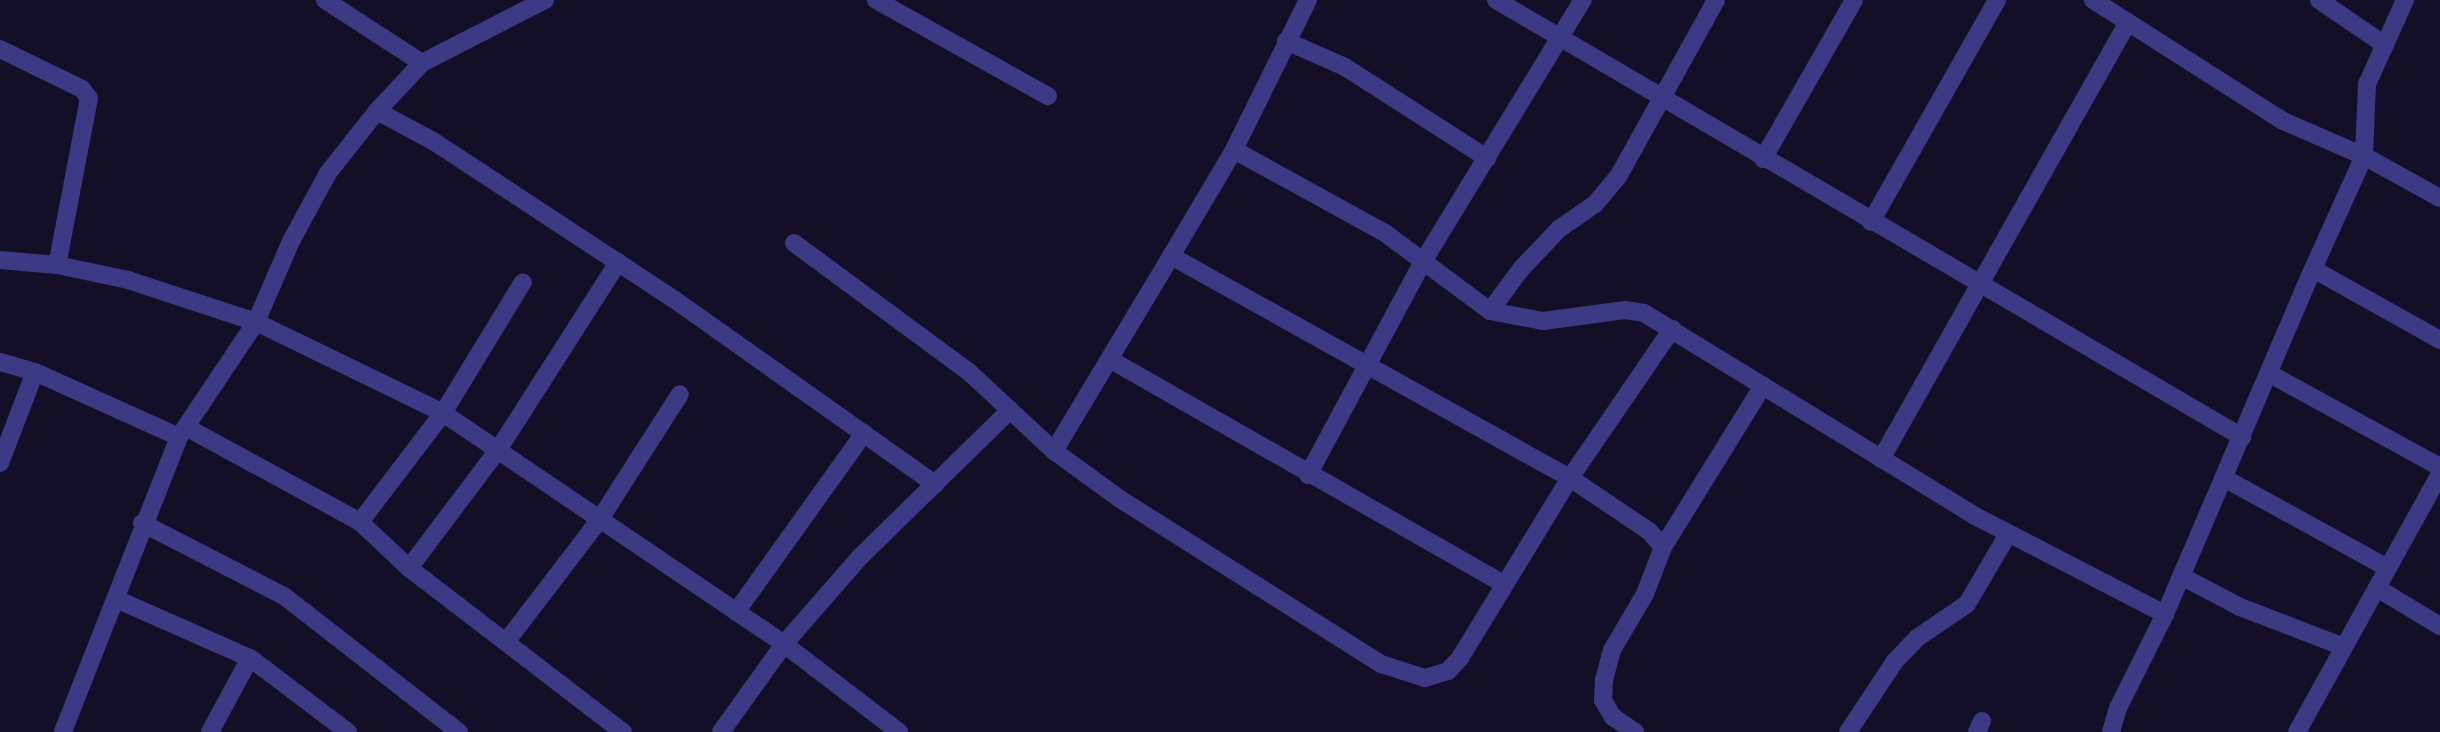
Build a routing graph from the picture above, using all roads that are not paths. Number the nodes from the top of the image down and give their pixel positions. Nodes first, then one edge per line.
1 (325, 0) edge
2 (545, 0) edge
3 (876, 0) edge
4 (1308, 0) edge
5 (1496, 0) edge
6 (1583, 0) edge
7 (1716, 0) edge
8 (1854, 0) edge
9 (1997, 0) edge
10 (2093, 0) edge
11 (2319, 0) edge
12 (2405, 0) edge
13 (2128, 22) junction
14 (1562, 38) junction
15 (1286, 41) junction
16 (2385, 46) junction
17 (0, 49) edge
18 (422, 63) junction
19 (1048, 96) dead end
20 (1663, 101) junction
21 (377, 111) junction
22 (1234, 150) junction
23 (2364, 156) junction
24 (1488, 158) junction
25 (1763, 159) junction
26 (2440, 198) edge
27 (1871, 222) junction
28 (794, 243) dead end
29 (1171, 256) junction
30 (0, 260) edge
31 (1424, 260) junction
32 (618, 262) junction
33 (57, 265) junction
34 (2313, 269) junction
35 (523, 282) dead end
36 (1979, 284) junction
37 (1490, 311) junction
38 (256, 322) junction
39 (1672, 329) junction
40 (2440, 340) edge
41 (1111, 360) junction
42 (0, 362) edge
43 (1369, 366) junction
44 (35, 372) junction
45 (2270, 374) junction
46 (1763, 386) junction
47 (680, 394) dead end
48 (1010, 410) junction
49 (443, 413) junction
50 (183, 432) junction
51 (864, 433) junction
52 (2242, 437) junction
53 (498, 450) junction
54 (1054, 451) junction
55 (1881, 458) junction
56 (0, 463) edge
57 (2440, 467) edge
58 (2440, 474) edge
59 (1308, 475) junction
60 (1570, 478) junction
61 (2224, 478) junction
62 (935, 484) junction
63 (600, 519) junction
64 (360, 522) junction
65 (142, 523) junction
66 (2008, 534) junction
67 (1663, 547) junction
68 (409, 568) junction
69 (2388, 568) junction
70 (2181, 576) junction
71 (1503, 584) junction
72 (2377, 588) junction
73 (116, 599) junction
74 (736, 612) junction
75 (2165, 614) junction
76 (2440, 626) edge
77 (506, 642) junction
78 (784, 644) junction
79 (2344, 647) junction
80 (250, 658) junction
81 (893, 730) edge
82 (63, 732) edge
83 (210, 732) edge
84 (348, 732) edge
85 (459, 732) edge
86 (623, 732) edge
87 (721, 732) edge
88 (1635, 732) edge
89 (1848, 732) edge
90 (2111, 732) edge
91 (2297, 732) edge

1 - 18 street
2 - 18 street
3 - 19 street
4 - 15 street
5 - 14 street
6 - 14 street
7 - 20 street
8 - 25 street
9 - 27 street
10 - 13 street
11 - 16 street
12 - 16 street
13 - 23 street
13 - 36 street
14 - 20 street
14 - 24 street
15 - 22 street
15 - 24 street
16 - 23 street
17 - 33 street
18 - 21 street
20 - 25 street
20 - 37 street
21 - 32 street
21 - 38 street
22 - 29 street
22 - 31 street
23 - 26 street
23 - 34 street
24 - 31 street
25 - 27 street
27 - 36 street
28 - 48 street
29 - 41 street
29 - 43 street
30 - 33 street
31 - 37 street
31 - 43 street
32 - 51 street
32 - 53 street
33 - 38 street
34 - 40 street
34 - 45 street
35 - 49 street
36 - 52 street
36 - 55 street
37 - 39 street
38 - 49 street
38 - 50 street
39 - 46 street
39 - 60 street
41 - 54 street
41 - 59 street
42 - 44 street
43 - 59 street
43 - 60 street
44 - 50 street
44 - 56 street
45 - 52 street
45 - 57 street
46 - 55 street
46 - 67 street
47 - 63 street
48 - 54 street
48 - 62 street
49 - 53 street
49 - 64 street
50 - 64 street
50 - 65 street
51 - 62 street
51 - 74 street
52 - 61 street
53 - 63 street
53 - 68 street
54 - 71 street
55 - 66 street
58 - 69 street
59 - 71 street
60 - 67 street
60 - 71 street
61 - 69 street
61 - 70 street
62 - 78 street
63 - 74 street
63 - 77 street
64 - 68 street
65 - 73 street
65 - 85 street
66 - 75 street
66 - 89 street
67 - 88 street
68 - 77 street
69 - 72 street
70 - 75 street
70 - 79 street
72 - 76 street
72 - 79 street
73 - 80 street
73 - 82 street
74 - 78 street
75 - 90 street
77 - 86 street
78 - 81 street
78 - 87 street
79 - 91 street
80 - 83 street
80 - 84 street

